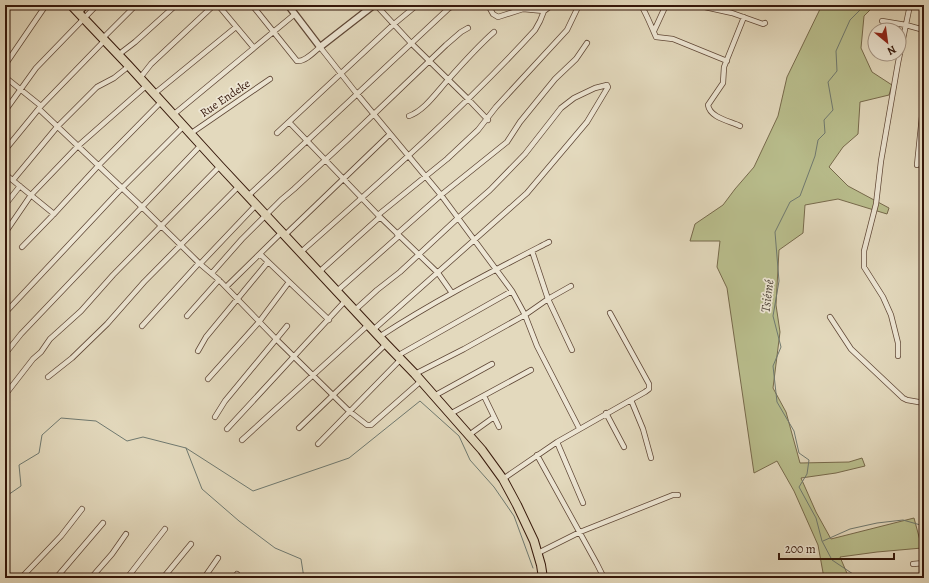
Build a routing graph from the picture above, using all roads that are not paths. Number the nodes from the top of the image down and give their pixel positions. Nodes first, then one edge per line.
1 (8, 5) edge
2 (46, 5) edge
3 (71, 5) edge
4 (85, 5) edge
5 (98, 5) edge
6 (136, 5) edge
7 (176, 5) edge
8 (214, 5) edge
9 (218, 5) edge
10 (252, 5) edge
11 (288, 5) edge
12 (375, 5) edge
13 (417, 5) edge
14 (454, 5) edge
15 (488, 5) edge
16 (552, 5) edge
17 (579, 5) edge
18 (641, 5) edge
19 (666, 5) edge
20 (696, 5) edge
21 (721, 5) edge
22 (910, 5) edge
23 (5, 8) edge
24 (718, 10) junction
25 (544, 11) junction
26 (295, 14) junction
27 (81, 15) junction
28 (744, 17) junction
29 (882, 21) dead end
30 (888, 22) edge
31 (907, 22) edge
32 (766, 23) dead end
33 (394, 24) junction
34 (907, 25) edge
35 (236, 27) junction
36 (468, 28) dead end
37 (924, 30) edge
38 (654, 31) junction
39 (273, 32) junction
40 (494, 32) dead end
41 (104, 39) junction
42 (587, 42) dead end
43 (410, 43) junction
44 (320, 46) junction
45 (254, 48) junction
46 (119, 56) junction
47 (430, 61) junction
48 (727, 61) junction
49 (899, 62) edge
50 (5, 65) edge
51 (129, 66) junction
52 (340, 73) junction
53 (5, 77) edge
54 (140, 78) junction
55 (270, 79) dead end
56 (448, 80) junction
57 (146, 86) junction
58 (20, 89) junction
59 (154, 94) junction
60 (358, 94) junction
61 (924, 97) edge
62 (468, 99) junction
63 (161, 102) junction
64 (40, 108) junction
65 (5, 111) edge
66 (374, 114) junction
67 (173, 115) junction
68 (409, 116) dead end
69 (488, 120) junction
70 (288, 122) junction
71 (184, 126) junction
72 (740, 126) dead end
73 (58, 127) junction
74 (277, 132) dead end
75 (190, 134) junction
76 (390, 134) junction
77 (307, 141) junction
78 (201, 145) junction
79 (78, 146) junction
80 (5, 150) edge
81 (408, 156) junction
82 (326, 160) junction
83 (917, 165) dead end
84 (98, 166) junction
85 (220, 166) junction
86 (5, 174) edge
87 (425, 176) junction
88 (343, 179) junction
89 (13, 180) junction
90 (20, 186) junction
91 (238, 186) junction
92 (122, 188) junction
93 (31, 195) junction
94 (441, 195) junction
95 (248, 196) junction
96 (362, 198) junction
97 (256, 205) junction
98 (5, 206) edge
99 (142, 207) junction
100 (54, 214) junction
101 (265, 215) junction
102 (379, 216) junction
103 (458, 218) junction
104 (161, 226) junction
105 (5, 233) edge
106 (283, 234) junction
107 (398, 235) junction
108 (474, 239) junction
109 (549, 242) dead end
110 (181, 245) junction
111 (22, 248) dead end
112 (532, 251) junction
113 (301, 252) junction
114 (260, 254) junction
115 (420, 255) junction
116 (268, 262) junction
117 (200, 263) junction
118 (496, 269) junction
119 (319, 272) junction
120 (212, 273) junction
121 (438, 273) junction
122 (219, 280) junction
123 (289, 282) junction
124 (571, 286) dead end
125 (226, 287) junction
126 (337, 291) junction
127 (512, 291) junction
128 (452, 293) junction
129 (238, 299) junction
130 (548, 299) junction
131 (346, 300) junction
132 (354, 311) junction
133 (5, 313) edge
134 (610, 313) dead end
135 (525, 315) junction
136 (187, 316) dead end
137 (830, 317) dead end
138 (329, 320) junction
139 (259, 322) junction
140 (142, 326) dead end
141 (287, 326) dead end
142 (371, 328) junction
143 (379, 337) junction
144 (276, 339) junction
145 (386, 344) junction
146 (198, 350) dead end
147 (572, 350) dead end
148 (5, 354) edge
149 (898, 356) dead end
150 (295, 357) junction
151 (399, 357) junction
152 (492, 364) dead end
153 (531, 370) dead end
154 (415, 374) junction
155 (313, 375) junction
156 (48, 377) dead end
157 (208, 379) dead end
158 (421, 381) junction
159 (333, 394) junction
160 (5, 395) edge
161 (434, 396) junction
162 (484, 396) junction
163 (631, 400) junction
164 (924, 403) edge
165 (349, 411) junction
166 (606, 413) junction
167 (450, 414) junction
168 (215, 417) dead end
169 (494, 417) junction
170 (499, 427) dead end
171 (298, 428) dead end
172 (579, 428) junction
173 (227, 429) dead end
174 (469, 435) junction
175 (242, 440) dead end
176 (557, 442) junction
177 (318, 444) dead end
178 (624, 447) dead end
179 (537, 455) junction
180 (651, 458) dead end
181 (503, 479) junction
182 (678, 495) dead end
183 (583, 503) dead end
184 (82, 509) dead end
185 (103, 523) dead end
186 (165, 529) dead end
187 (580, 532) junction
188 (126, 534) dead end
189 (191, 544) dead end
190 (538, 553) junction
191 (218, 558) dead end
192 (924, 563) edge
193 (913, 564) dead end
194 (21, 578) edge
195 (56, 578) edge
196 (90, 578) edge
197 (127, 578) edge
198 (163, 578) edge
199 (204, 578) edge
200 (543, 578) edge
201 (604, 578) edge

1 - 23 street
2 - 50 street
3 - 27 highway
4 - 27 main road
5 - 27 street
6 - 41 street
7 - 46 street
8 - 54 street
9 - 35 street
10 - 39 street
11 - 26 street
12 - 33 street
12 - 44 street
13 - 33 street
14 - 43 street
15 - 25 street
16 - 25 street
17 - 69 street
18 - 38 street
19 - 38 street
20 - 24 street
21 - 24 street
22 - 31 street
24 - 28 street
25 - 62 street
26 - 39 street
26 - 44 street
27 - 41 highway
27 - 58 street
28 - 32 street
28 - 48 street
29 - 30 street
33 - 43 street
33 - 52 street
34 - 37 street
35 - 45 street
35 - 59 street
36 - 47 street
38 - 48 street
39 - 44 street
39 - 45 street
40 - 56 street
41 - 46 highway
41 - 64 street
42 - 94 street
43 - 47 street
43 - 60 street
44 - 52 street
45 - 67 street
46 - 51 highway
47 - 56 street
47 - 66 street
48 - 72 street
49 - 149 street
51 - 54 highway
51 - 73 street
52 - 60 street
52 - 70 street
53 - 58 street
54 - 57 highway
55 - 75 street, Rue Endeke
56 - 62 street
56 - 68 street
57 - 59 highway
57 - 79 street
58 - 64 street
58 - 65 street
59 - 63 highway
60 - 66 street
60 - 77 street
61 - 83 street
62 - 69 street
62 - 81 street
63 - 67 highway
63 - 84 street
64 - 73 street
64 - 80 street
66 - 76 street
66 - 82 street
67 - 71 highway
69 - 87 street
70 - 74 street
70 - 77 street
71 - 75 highway
71 - 92 street
73 - 79 street
73 - 89 street
75 - 78 highway
76 - 81 street
76 - 88 street
77 - 82 street
77 - 95 street
78 - 85 highway
78 - 99 street
79 - 84 street
79 - 93 street
81 - 87 street
81 - 96 street
82 - 88 street
82 - 101 street
84 - 92 street
84 - 100 street
85 - 91 highway
85 - 104 street
86 - 89 street
87 - 94 street
87 - 102 street
88 - 96 street
88 - 106 street
89 - 90 street
90 - 93 street
90 - 98 street
91 - 95 highway
91 - 110 street
92 - 99 street
92 - 133 street
93 - 100 street
93 - 105 street
94 - 103 street
94 - 107 street
95 - 97 highway
96 - 102 street
96 - 113 street
97 - 101 highway
97 - 117 street
99 - 104 street
99 - 148 street
100 - 111 street
101 - 106 highway
101 - 120 street
102 - 107 street
102 - 119 street
103 - 108 street
103 - 108 street
103 - 115 street
104 - 110 street
104 - 160 street
106 - 113 highway
106 - 114 street
107 - 115 street
107 - 126 street
108 - 118 street
108 - 121 street
109 - 112 street
110 - 117 street
110 - 156 street
112 - 118 street
112 - 130 street
113 - 119 highway
114 - 116 street
114 - 125 street
115 - 121 street
115 - 132 street
116 - 123 street
116 - 129 street
117 - 120 street
117 - 140 street
118 - 127 street
118 - 128 street
119 - 126 highway
120 - 122 street
121 - 128 street
121 - 142 street
122 - 125 street
122 - 136 street
123 - 138 street
123 - 139 street
124 - 130 street
125 - 129 street
126 - 131 highway
127 - 135 street
127 - 151 street
128 - 143 street
129 - 139 street
129 - 146 street
130 - 135 street
130 - 147 street
131 - 132 highway
131 - 138 street
132 - 142 highway
134 - 163 street
135 - 154 street
135 - 172 street
137 - 164 street
138 - 150 street
139 - 144 street
139 - 157 street
141 - 144 street
142 - 143 highway
142 - 155 street
143 - 145 highway
144 - 150 street
144 - 168 street
145 - 151 highway
145 - 159 street
150 - 155 street
150 - 173 street
151 - 154 highway
151 - 165 street
152 - 161 street
153 - 162 street
154 - 158 highway
155 - 159 street
155 - 175 street
158 - 161 highway
158 - 165 street
159 - 165 street
159 - 171 street
161 - 167 highway
162 - 167 street
162 - 169 street
163 - 166 street
163 - 180 street
165 - 177 street
166 - 172 street
166 - 178 street
167 - 174 highway
169 - 170 street
169 - 174 street
172 - 176 street
174 - 181 highway
176 - 179 street
176 - 183 street
179 - 181 street
179 - 187 street
181 - 190 highway
182 - 187 street
184 - 194 street
185 - 195 street
186 - 197 street
187 - 190 street
187 - 201 street
188 - 196 street
189 - 198 street
190 - 200 highway
191 - 199 street
192 - 193 street

